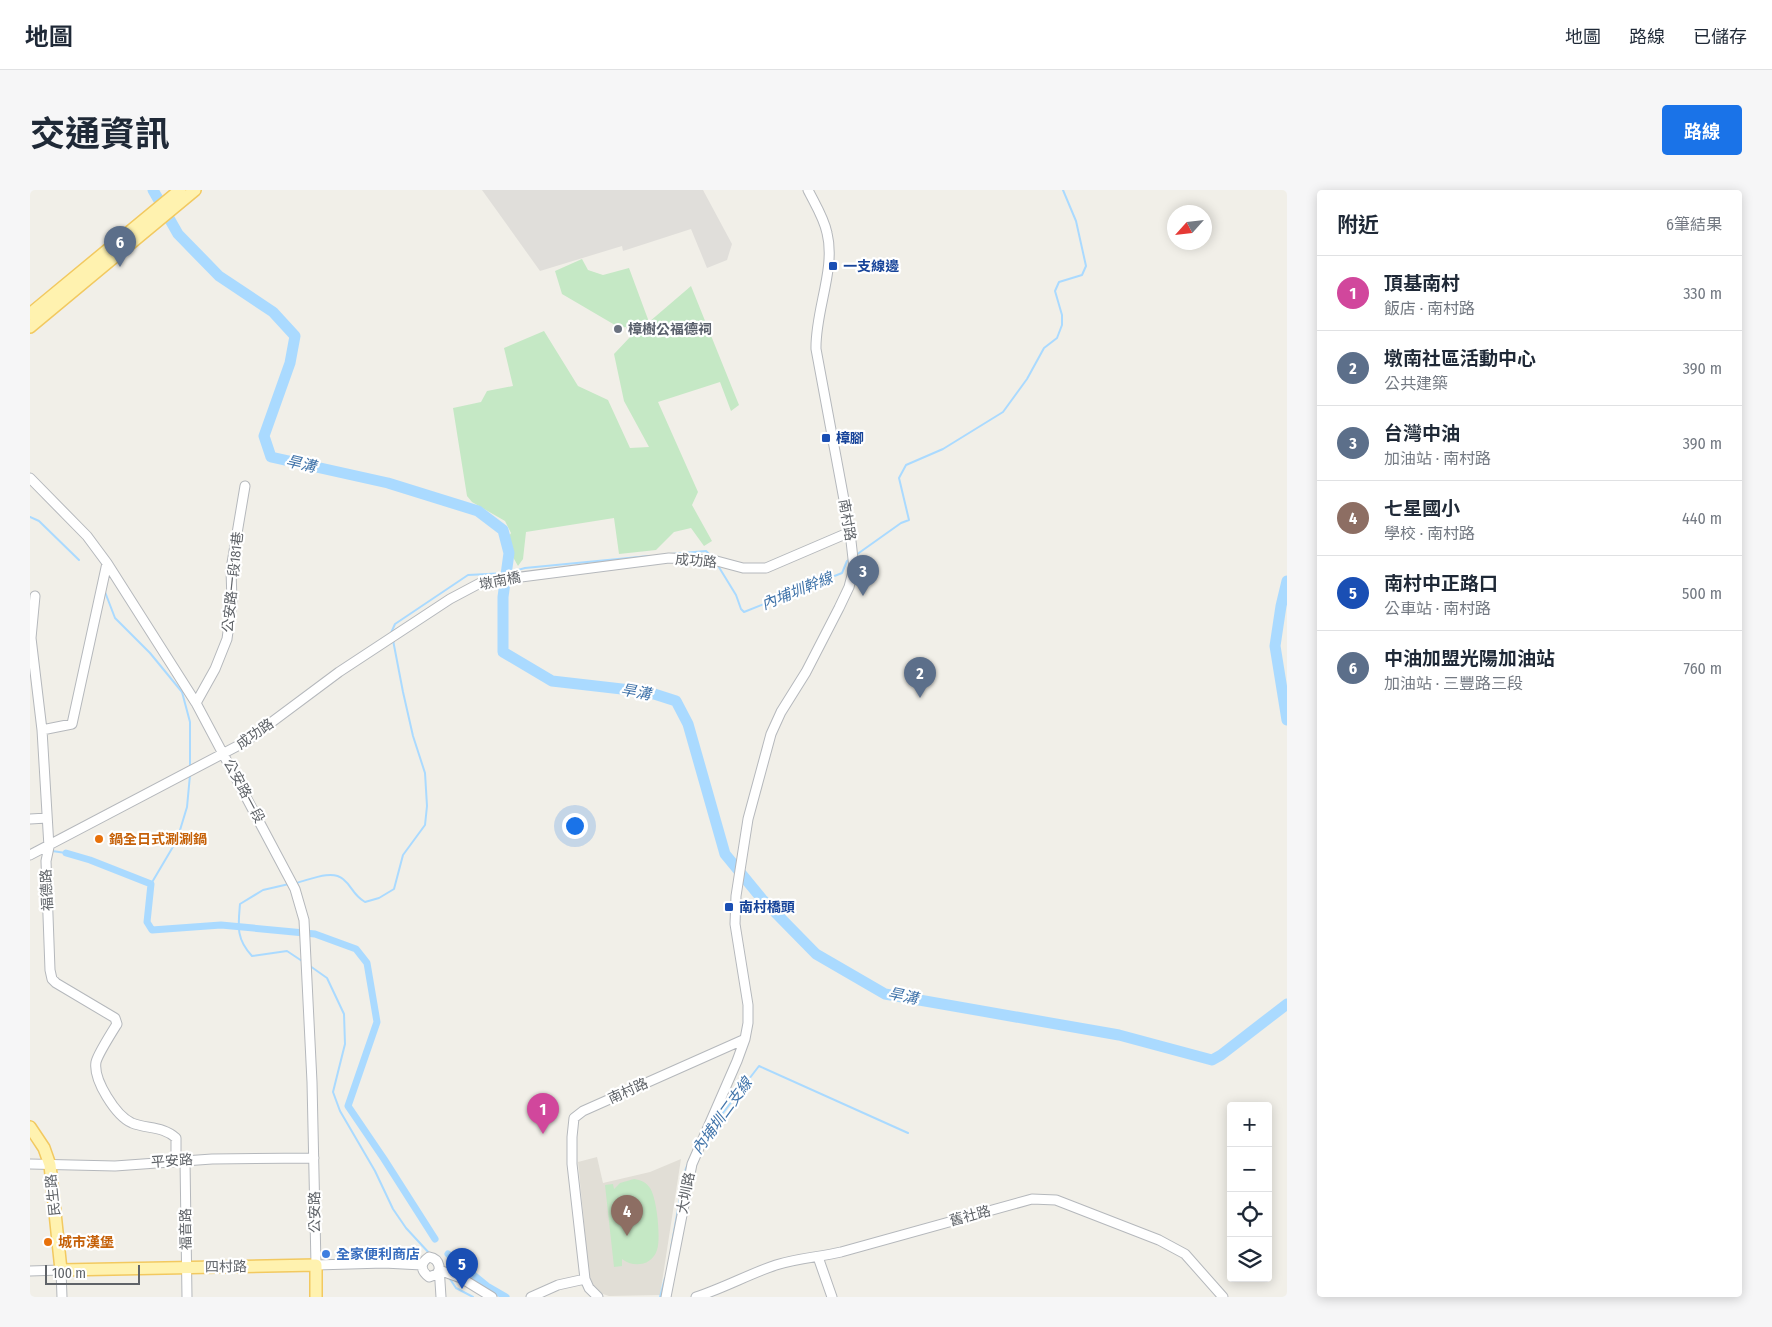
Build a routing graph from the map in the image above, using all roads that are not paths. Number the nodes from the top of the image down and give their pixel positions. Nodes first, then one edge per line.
1 (195, 190) edge
2 (808, 190) edge
3 (176, 197) edge
4 (140, 230) junction
5 (30, 314) edge
6 (30, 327) edge
7 (30, 478) edge
8 (245, 486) dead end
9 (850, 532) junction
10 (107, 563) junction
11 (535, 574) joint
12 (465, 589) joint
13 (35, 596) dead end
14 (196, 703) junction
15 (42, 730) junction
16 (224, 754) junction
17 (47, 818) junction
18 (30, 819) edge
19 (48, 846) junction
20 (30, 855) edge
21 (745, 1039) junction
22 (30, 1128) edge
23 (314, 1158) junction
24 (180, 1160) junction
25 (30, 1164) edge
26 (50, 1165) junction
27 (818, 1257) junction
28 (316, 1265) junction
29 (422, 1265) junction
30 (187, 1268) junction
31 (61, 1270) junction
32 (439, 1270) junction
33 (30, 1271) edge
34 (585, 1279) junction
35 (62, 1297) edge
36 (187, 1297) edge
37 (316, 1297) edge
38 (442, 1297) edge
39 (492, 1297) edge
40 (531, 1297) edge
41 (598, 1297) edge
42 (666, 1297) edge
43 (696, 1297) edge
44 (832, 1297) edge
45 (1223, 1297) edge

1 - 3 main road
2 - 9 street, 南村路
3 - 4 main road
4 - 5 main road
4 - 6 main road
7 - 10 street, 公安路一段
8 - 14 street, 公安路一段181巷
9 - 11 street, 成功路
9 - 21 street, 南村路
10 - 14 street, 公安路一段
10 - 15 street
11 - 12 street, 墩南橋
12 - 16 street, 成功路
13 - 15 street, 福德路
14 - 16 street, 公安路一段
15 - 17 street, 福德路
16 - 19 street, 成功路
16 - 23 street, 公安路一段
17 - 18 street
17 - 19 street, 福德路
19 - 20 street, 成功路
19 - 24 street, 福德路
21 - 34 street, 南村路
21 - 42 street, 大圳路
22 - 26 main road, 民生路
23 - 24 street, 平安路
23 - 28 street, 公安路
24 - 26 street, 平安路
24 - 30 street, 福音路
25 - 26 street, 平安路
26 - 31 main road, 民生路
27 - 43 street, 舊社路
27 - 44 street
27 - 45 street, 舊社路
28 - 29 street, 四村路
28 - 30 main road, 四村路
28 - 37 main road, 公安路
29 - 32 street, 四村路
29 - 32 street
30 - 31 main road, 四村路
30 - 36 street, 福音路
31 - 33 street, 四村路
31 - 35 street, 民生路
32 - 38 street
32 - 39 street
34 - 40 street
34 - 41 street

